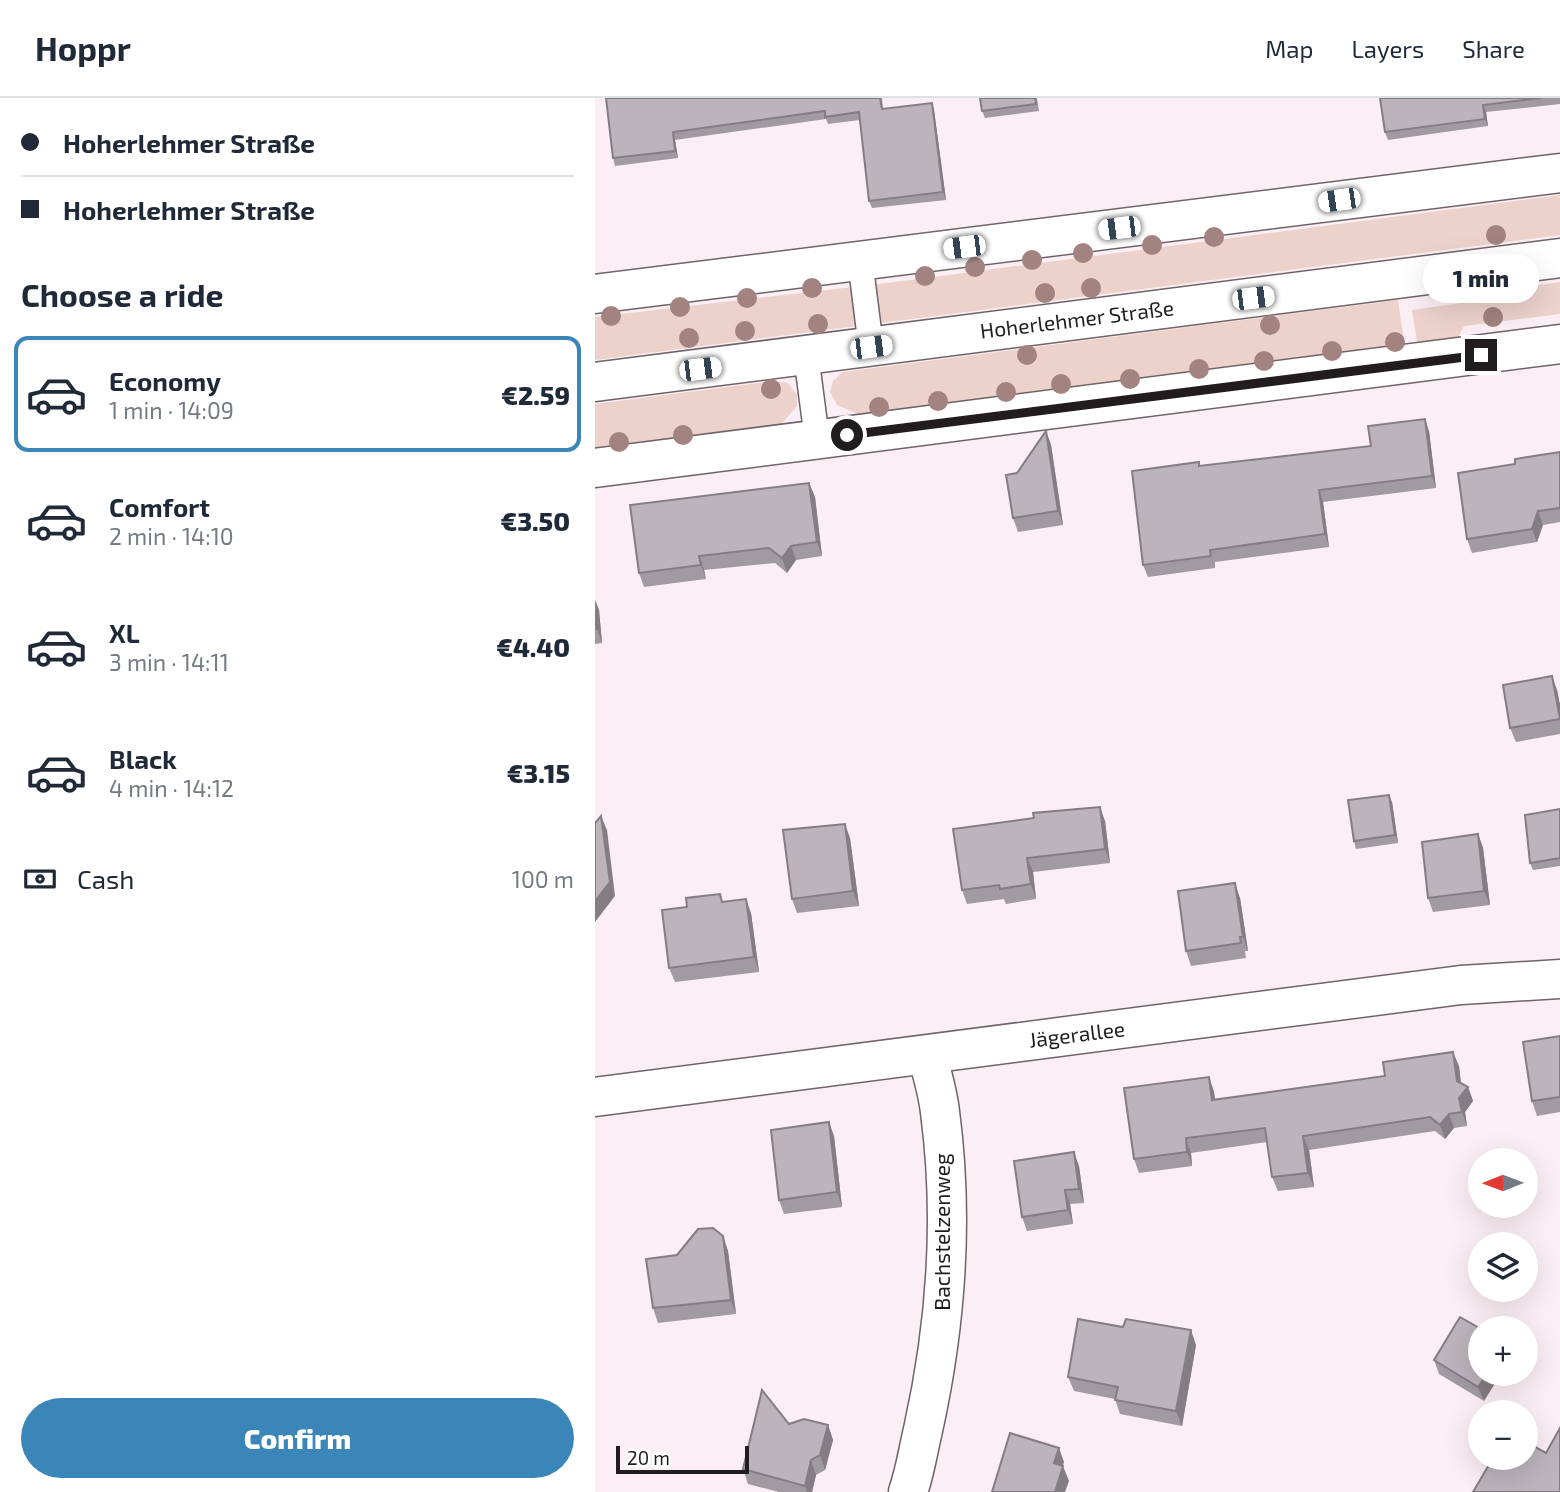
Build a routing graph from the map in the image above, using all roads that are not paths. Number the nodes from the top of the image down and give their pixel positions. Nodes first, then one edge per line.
1 (1560, 173) edge
2 (1560, 258) edge
3 (860, 260) junction
4 (595, 294) edge
5 (1560, 344) edge
6 (871, 347) junction
7 (806, 355) junction
8 (595, 382) edge
9 (817, 439) junction
10 (595, 468) edge
11 (1560, 979) edge
12 (927, 1055) junction
13 (595, 1097) edge
14 (908, 1492) edge

1 - 3 street
2 - 6 street, Hoherlehmer Straße
3 - 4 street
3 - 6 lane
5 - 9 street
6 - 7 street, Hoherlehmer Straße
7 - 8 street, Hoherlehmer Straße
7 - 9 lane
9 - 10 street
11 - 12 street, Jägerallee
12 - 13 street, Jägerallee
12 - 14 street, Bachstelzenweg

